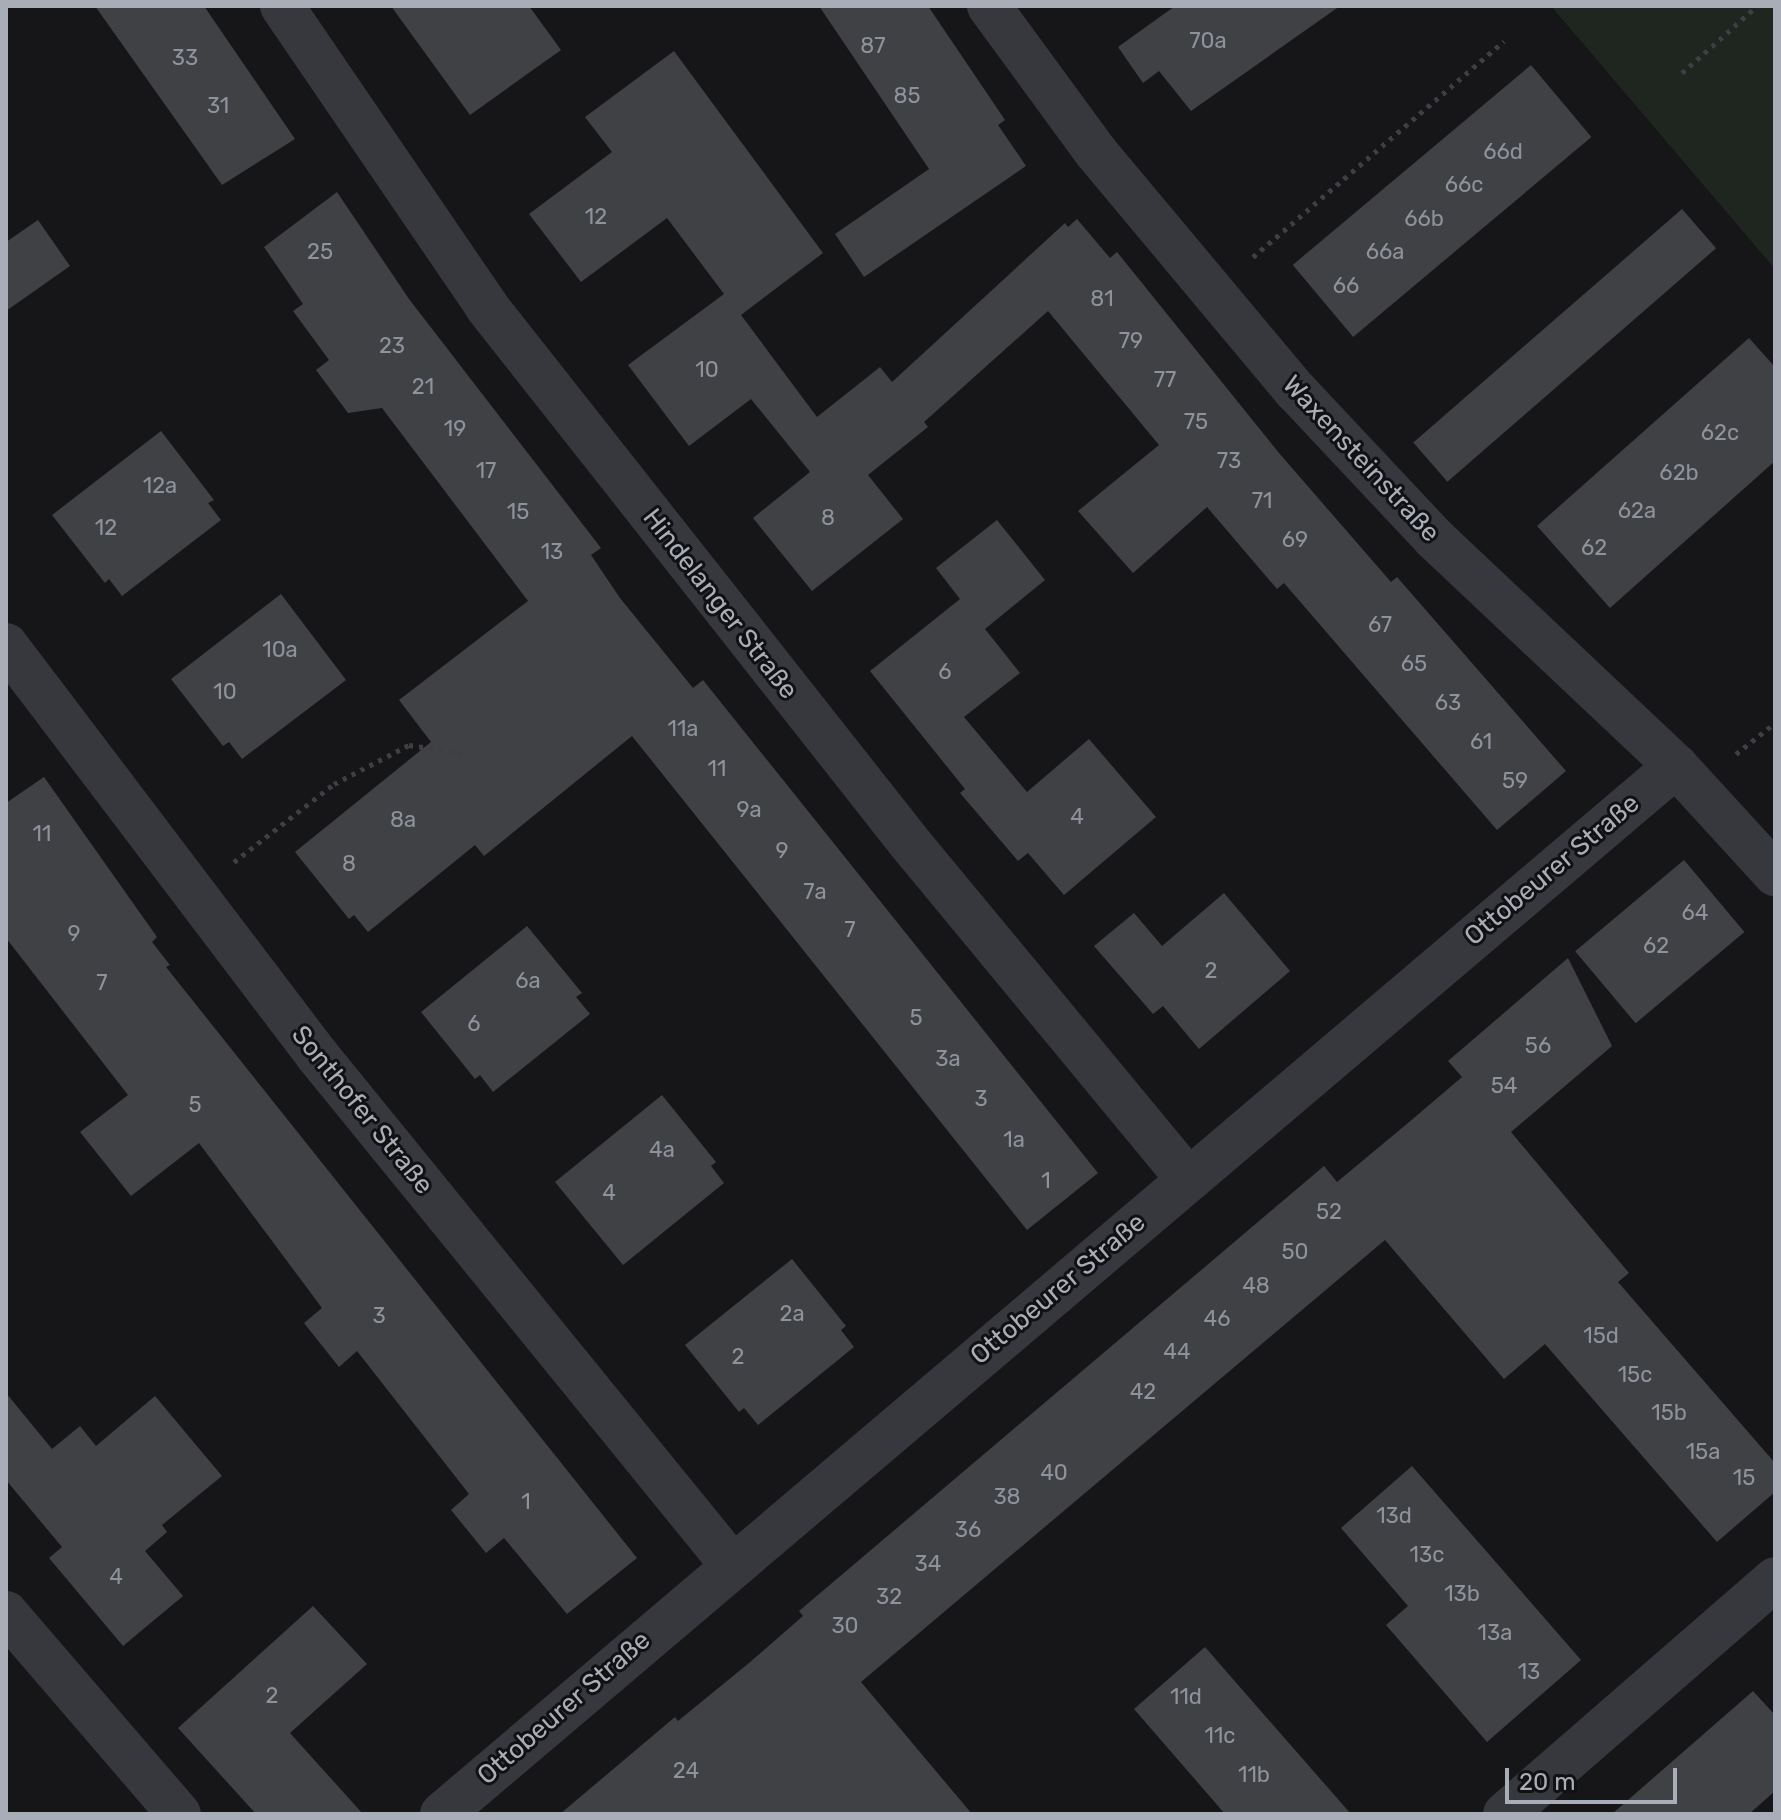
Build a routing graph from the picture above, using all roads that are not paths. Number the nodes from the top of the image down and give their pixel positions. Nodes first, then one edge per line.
1 (282, 6) edge
2 (989, 6) edge
3 (6, 645) edge
4 (1676, 766) junction
5 (1775, 874) edge
6 (1188, 1179) junction
7 (732, 1565) junction
8 (1775, 1579) edge
9 (6, 1613) edge
10 (179, 1814) edge
11 (442, 1814) edge
12 (1505, 1814) edge

1 - 6 street, Hindelanger Straße
2 - 4 street, Waxensteinstraße
3 - 7 street, Sonthofer Straße
4 - 5 street, Waxensteinstraße
4 - 6 street, Ottobeurer Straße
6 - 7 street, Ottobeurer Straße
7 - 11 street, Ottobeurer Straße
8 - 12 street
9 - 10 street

